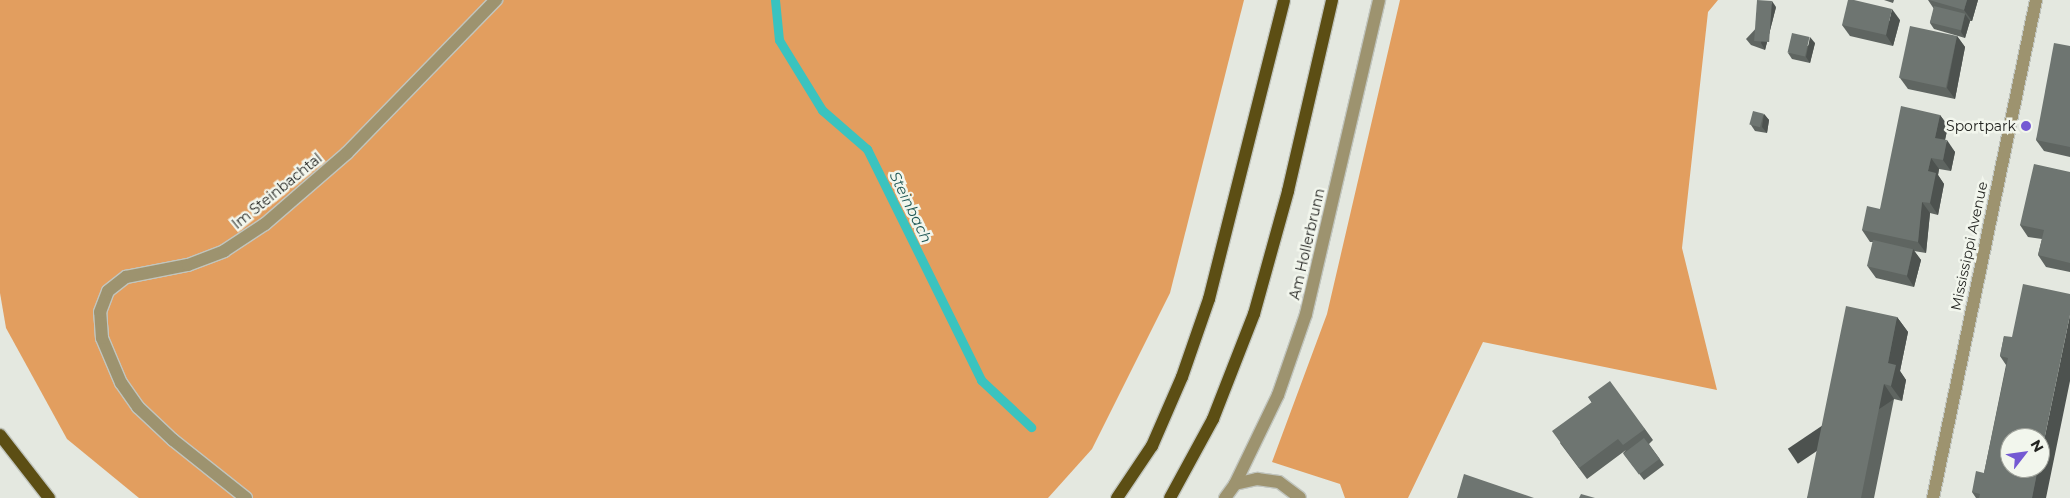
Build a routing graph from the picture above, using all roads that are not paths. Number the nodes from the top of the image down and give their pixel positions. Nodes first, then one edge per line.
1 (496, 0) edge
2 (1284, 0) edge
3 (1332, 0) edge
4 (1379, 0) edge
5 (2036, 0) edge
6 (0, 435) edge
7 (1235, 484) junction
8 (49, 498) edge
9 (246, 498) edge
10 (1117, 498) edge
11 (1170, 498) edge
12 (1225, 498) edge
13 (1300, 498) edge
14 (1933, 498) edge

1 - 9 street, Im Steinbachtal
2 - 10 main road
3 - 11 main road
4 - 7 street, Am Hollerbrunn
5 - 14 street, Mississippi Avenue
6 - 8 main road
7 - 12 street, Am Hollerbrunn
7 - 13 street

